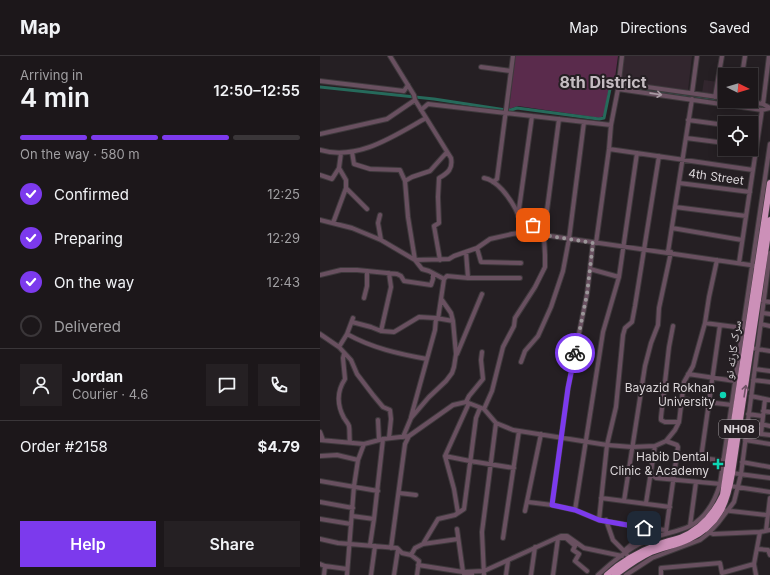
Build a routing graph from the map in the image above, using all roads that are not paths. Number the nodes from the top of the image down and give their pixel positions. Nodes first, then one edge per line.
1 (390, 56) edge
2 (512, 56) edge
3 (622, 56) edge
4 (697, 56) edge
5 (722, 56) edge
6 (745, 56) edge
7 (769, 56) edge
8 (481, 67) dead end
9 (743, 68) edge
10 (511, 71) junction
11 (320, 80) edge
12 (619, 83) junction
13 (408, 85) junction
14 (618, 89) junction
15 (692, 93) junction
16 (716, 97) joint
17 (414, 98) junction
18 (692, 99) junction
19 (758, 103) edge
20 (763, 104) junction
21 (770, 108) edge
22 (421, 110) junction
23 (505, 110) junction
24 (762, 110) junction
25 (532, 116) junction
26 (426, 118) junction
27 (559, 119) junction
28 (688, 120) junction
29 (584, 122) junction
30 (718, 123) edge
31 (611, 125) junction
32 (759, 129) joint
33 (320, 134) edge
34 (758, 135) edge
35 (686, 138) junction
36 (718, 142) edge
37 (770, 144) edge
38 (609, 149) junction
39 (320, 150) edge
40 (352, 152) junction
41 (447, 152) junction
42 (637, 152) junction
43 (341, 153) junction
44 (659, 156) junction
45 (755, 156) edge
46 (682, 159) junction
47 (339, 168) junction
48 (753, 170) junction
49 (320, 175) edge
50 (484, 178) dead end
51 (405, 181) junction
52 (494, 182) junction
53 (679, 182) junction
54 (770, 183) edge
55 (346, 188) junction
56 (750, 192) junction
57 (675, 207) junction
58 (367, 209) dead end
59 (380, 215) dead end
60 (518, 216) junction
61 (746, 216) junction
62 (320, 220) edge
63 (770, 220) edge
64 (333, 223) junction
65 (672, 228) junction
66 (544, 235) junction
67 (569, 239) junction
68 (381, 240) junction
69 (742, 240) junction
70 (594, 243) junction
71 (623, 246) junction
72 (477, 248) junction
73 (645, 249) junction
74 (466, 252) junction
75 (670, 252) junction
76 (770, 253) edge
77 (415, 260) junction
78 (440, 260) junction
79 (717, 260) junction
80 (521, 263) dead end
81 (739, 263) junction
82 (762, 264) edge
83 (590, 269) junction
84 (367, 271) junction
85 (389, 273) junction
86 (433, 273) junction
87 (320, 274) edge
88 (768, 276) edge
89 (619, 277) junction
90 (468, 278) junction
91 (520, 278) dead end
92 (444, 279) junction
93 (765, 289) junction
94 (770, 290) edge
95 (482, 294) dead end
96 (364, 298) dead end
97 (442, 300) junction
98 (763, 301) junction
99 (770, 302) edge
100 (763, 313) junction
101 (770, 314) edge
102 (437, 318) junction
103 (453, 321) junction
104 (705, 323) junction
105 (761, 324) junction
106 (720, 325) junction
107 (673, 326) dead end
108 (770, 326) edge
109 (744, 328) junction
110 (381, 331) junction
111 (320, 334) edge
112 (347, 334) junction
113 (339, 347) junction
114 (754, 349) junction
115 (770, 351) edge
116 (482, 352) dead end
117 (344, 354) junction
118 (456, 354) junction
119 (427, 359) junction
120 (521, 362) dead end
121 (755, 369) junction
122 (770, 371) edge
123 (688, 374) junction
124 (712, 377) junction
125 (753, 380) junction
126 (735, 381) junction
127 (770, 382) edge
128 (751, 396) junction
129 (765, 398) junction
130 (682, 399) junction
131 (770, 400) edge
132 (709, 402) junction
133 (467, 403) junction
134 (732, 405) junction
135 (482, 408) junction
136 (770, 412) edge
137 (763, 413) junction
138 (748, 414) junction
139 (411, 418) junction
140 (378, 420) dead end
141 (679, 422) junction
142 (496, 423) junction
143 (770, 426) edge
144 (747, 427) junction
145 (760, 427) junction
146 (519, 431) junction
147 (320, 432) edge
148 (541, 434) junction
149 (770, 435) edge
150 (409, 436) junction
151 (403, 437) junction
152 (561, 437) junction
153 (389, 438) junction
154 (381, 439) junction
155 (322, 440) edge
156 (745, 440) junction
157 (585, 441) junction
158 (666, 441) junction
159 (350, 442) junction
160 (364, 444) junction
161 (770, 444) edge
162 (607, 445) junction
163 (656, 446) junction
164 (632, 447) junction
165 (678, 455) junction
166 (320, 456) edge
167 (445, 456) junction
168 (701, 458) junction
169 (358, 460) junction
170 (470, 461) junction
171 (728, 461) junction
172 (742, 462) junction
173 (492, 464) junction
174 (447, 465) junction
175 (442, 466) dead end
176 (770, 467) edge
177 (514, 468) junction
178 (732, 473) junction
179 (651, 474) junction
180 (741, 474) junction
181 (770, 478) edge
182 (674, 480) junction
183 (320, 481) edge
184 (696, 482) junction
185 (725, 485) junction
186 (354, 486) junction
187 (738, 487) junction
188 (378, 491) junction
189 (770, 492) edge
190 (399, 493) junction
191 (416, 495) dead end
192 (601, 498) junction
193 (770, 498) edge
194 (624, 501) junction
195 (320, 502) edge
196 (528, 502) junction
197 (646, 503) junction
198 (552, 505) junction
199 (670, 507) junction
200 (352, 508) junction
201 (575, 510) junction
202 (725, 510) junction
203 (769, 510) edge
204 (525, 511) dead end
205 (458, 513) junction
206 (352, 516) junction
207 (767, 516) junction
208 (320, 518) edge
209 (374, 520) junction
210 (599, 520) junction
211 (606, 520) junction
212 (351, 524) junction
213 (690, 526) junction
214 (644, 528) junction
215 (457, 529) dead end
216 (707, 531) junction
217 (768, 531) edge
218 (666, 532) junction
219 (760, 532) junction
220 (503, 538) dead end
221 (558, 538) junction
222 (458, 539) junction
223 (320, 540) edge
224 (349, 544) junction
225 (424, 544) junction
226 (370, 546) junction
227 (375, 546) junction
228 (535, 547) junction
229 (391, 548) junction
230 (398, 549) junction
231 (758, 549) junction
232 (411, 555) junction
233 (625, 555) junction
234 (770, 555) edge
235 (508, 561) junction
236 (320, 564) edge
237 (754, 564) junction
238 (418, 565) junction
239 (325, 566) junction
240 (347, 569) junction
241 (587, 571) dead end
242 (463, 573) edge
243 (484, 573) edge
244 (726, 574) edge
245 (324, 575) edge
246 (347, 575) edge
247 (371, 575) edge
248 (394, 575) edge
249 (417, 575) edge
250 (506, 575) edge
251 (531, 575) edge
252 (553, 575) edge
253 (598, 575) edge
254 (610, 575) edge
255 (626, 575) edge
256 (661, 575) edge
257 (756, 575) edge

1 - 13 street
2 - 10 street
3 - 12 street
4 - 15 street
5 - 16 street
6 - 9 street
7 - 20 street
8 - 10 street
10 - 23 street
11 - 13 street
12 - 14 street
12 - 15 street
13 - 17 street
14 -> 18 street
14 - 31 street
15 - 16 street
17 - 22 street
17 - 33 street
18 - 24 street
18 - 28 street
19 - 20 street
20 - 21 street
21 - 24 street
22 - 23 street
22 - 26 street
23 - 25 street
23 - 52 street
24 - 32 street
25 - 27 street
25 - 60 street
26 - 40 street
26 - 41 street
27 - 29 street
27 - 66 street
28 - 30 street
28 - 35 street
29 - 31 street
29 - 67 street
31 - 38 street
32 - 34 street
35 - 36 street
35 - 46 street
37 - 82 street
38 - 42 street
38 - 70 street
39 - 43 street
40 - 43 street
40 - 51 street
41 - 51 street
41 - 78 street
42 - 44 street
42 - 71 street
43 - 47 street
44 - 46 street
44 - 73 street
45 - 48 street
46 - 48 street
46 - 53 street
47 - 49 street
47 - 55 street
48 - 56 street
50 - 52 street
51 - 77 street
52 - 60 street
53 - 56 street, 4th Street
53 - 57 street
54 - 82 highway, سرک کارته نو / NH08
55 - 58 street
55 - 64 street
56 - 61 street
57 - 61 street
57 - 65 street
59 - 68 street
60 - 66 street
61 - 69 street
62 - 64 street
63 - 82 highway, سرک کارته نو / NH08
64 - 68 street
65 - 69 street
65 - 75 street
66 - 67 street
66 - 72 street
66 - 135 street
67 - 70 street
67 - 120 street
68 - 77 street
69 - 81 street
70 - 71 street
70 - 83 street
71 - 73 street
71 - 89 street
72 - 74 street
72 - 80 street
73 - 75 street
73 - 162 street
74 - 78 street
74 - 90 street
75 - 79 street
75 - 164 street
76 - 82 street
77 - 78 street
77 - 86 street
79 - 81 street
79 - 104 street
81 - 82 street
82 - 88 street
82 - 109 street
82 - 114 highway, سرک کارته نو / NH08
82 - 171 highway, سرک کارته نو / NH08
83 - 89 street
83 - 152 street
84 - 85 street
84 - 87 street
84 - 96 street
85 - 86 street
85 - 110 street
86 - 92 street
88 - 93 street
89 - 157 street
90 - 91 street
90 - 92 street
92 - 97 street
93 - 94 street
93 - 98 street
95 - 118 street
97 - 102 street
97 - 103 street
98 - 99 street
98 - 100 street
100 - 101 street
100 - 105 street
102 - 103 street
102 - 110 street
102 - 119 street
103 - 118 street
104 - 106 street
104 - 123 street
105 - 108 street
105 - 114 street
106 - 109 street
106 - 124 street
107 - 141 street
109 - 126 street
110 - 112 street
111 - 113 street
112 - 113 street
112 - 119 street
113 - 117 street
114 - 115 street
114 - 121 street
171 -> 114 highway, سرک کارته نو / NH08
116 - 133 street
117 - 153 street
117 - 159 street
118 - 139 street
119 - 139 street
121 - 122 street
121 - 125 street
123 - 124 street
123 - 130 street
124 - 126 street
124 - 132 street
125 - 127 street
125 - 128 street
126 - 134 street
128 - 129 street
128 - 138 street
129 - 131 street
129 - 137 street
130 - 132 street
130 - 141 street
132 - 134 street
132 - 168 street
133 - 135 street
133 - 150 street
133 - 167 street
134 - 171 street
135 - 142 street
135 - 170 street
136 - 137 street
137 - 138 street
137 - 145 street
138 - 144 street
139 - 151 street
140 - 154 street
141 - 158 street
142 - 146 street
142 - 173 street
143 - 145 street
144 - 145 street
144 - 156 street
145 - 149 street
146 - 148 street
146 - 177 street
147 - 155 street
148 - 152 street
148 - 196 street
150 - 151 street
150 - 190 street
151 - 153 street
152 - 157 street
152 - 198 street
153 - 154 street
154 - 160 street
154 - 188 street
155 - 159 street
156 - 161 street
156 - 172 street
157 - 162 street
157 - 201 street
158 - 163 street
158 - 165 street
159 - 160 street
160 - 169 street
162 - 164 street
162 - 192 street
163 - 164 street
163 - 179 street
164 - 194 street
165 - 168 street
165 - 182 street
166 - 169 street
167 - 170 street
167 - 174 street
168 - 171 street
169 - 186 street
170 - 173 street
170 - 205 street
171 - 178 highway, سرک کارته نو / NH08
171 - 185 highway, سرک کارته نو / NH08
172 - 176 street
172 - 180 street
173 - 177 street
173 - 243 street
174 - 175 street
174 - 205 street
177 - 220 street
178 - 180 street
178 - 185 highway, سرک کارته نو / NH08
179 - 182 street
179 - 197 street
180 - 181 street
180 - 187 street
182 - 184 street
182 - 199 street
183 - 186 street
184 - 185 street
184 - 213 street
185 - 187 street
185 - 202 highway, سرک کارته نو / NH08
185 - 213 street
185 - 233 highway, سرک کارته نو / NH08
186 - 188 street
186 - 200 street
187 - 189 street
187 - 202 street
188 - 209 street
190 - 191 street
190 - 229 street
192 - 194 street
192 - 210 street
193 - 203 street
194 - 197 street
195 - 200 street
196 - 198 street
196 - 204 street
197 - 199 street
198 - 201 street
199 - 218 street
200 - 206 street
201 - 210 street
202 - 207 street
202 - 216 highway, سرک کارته نو / NH08
203 - 207 street
205 - 225 street
206 - 209 street
206 - 212 street
207 - 217 street
208 - 212 street
209 - 226 street
210 - 211 street
211 - 214 street
211 - 233 street
212 - 224 street
213 - 218 street
214 - 218 street
214 - 233 street
215 - 222 street
216 - 219 street
216 - 254 highway, سرک کارته نو / NH08
216 - 255 street
217 - 219 street
218 - 233 street
219 - 231 street
221 - 228 street
221 - 233 street
221 - 241 street
221 - 252 street
222 - 225 street
222 - 242 street
223 - 224 street
224 - 226 street
224 - 240 street
225 - 232 street
226 - 227 street
227 - 229 street
227 - 247 street
228 - 235 street
228 - 251 street
229 - 230 street
230 - 232 street
230 - 248 street
231 - 234 street
231 - 237 street
232 - 238 street
233 - 253 street
233 - 254 highway, سرک کارته نو / NH08
235 - 243 street
235 - 250 street
236 - 239 street
237 - 244 street
237 - 257 street
238 - 242 street
238 - 249 street
239 - 240 street
239 - 245 street
240 - 246 street
242 - 243 street
244 - 256 street

